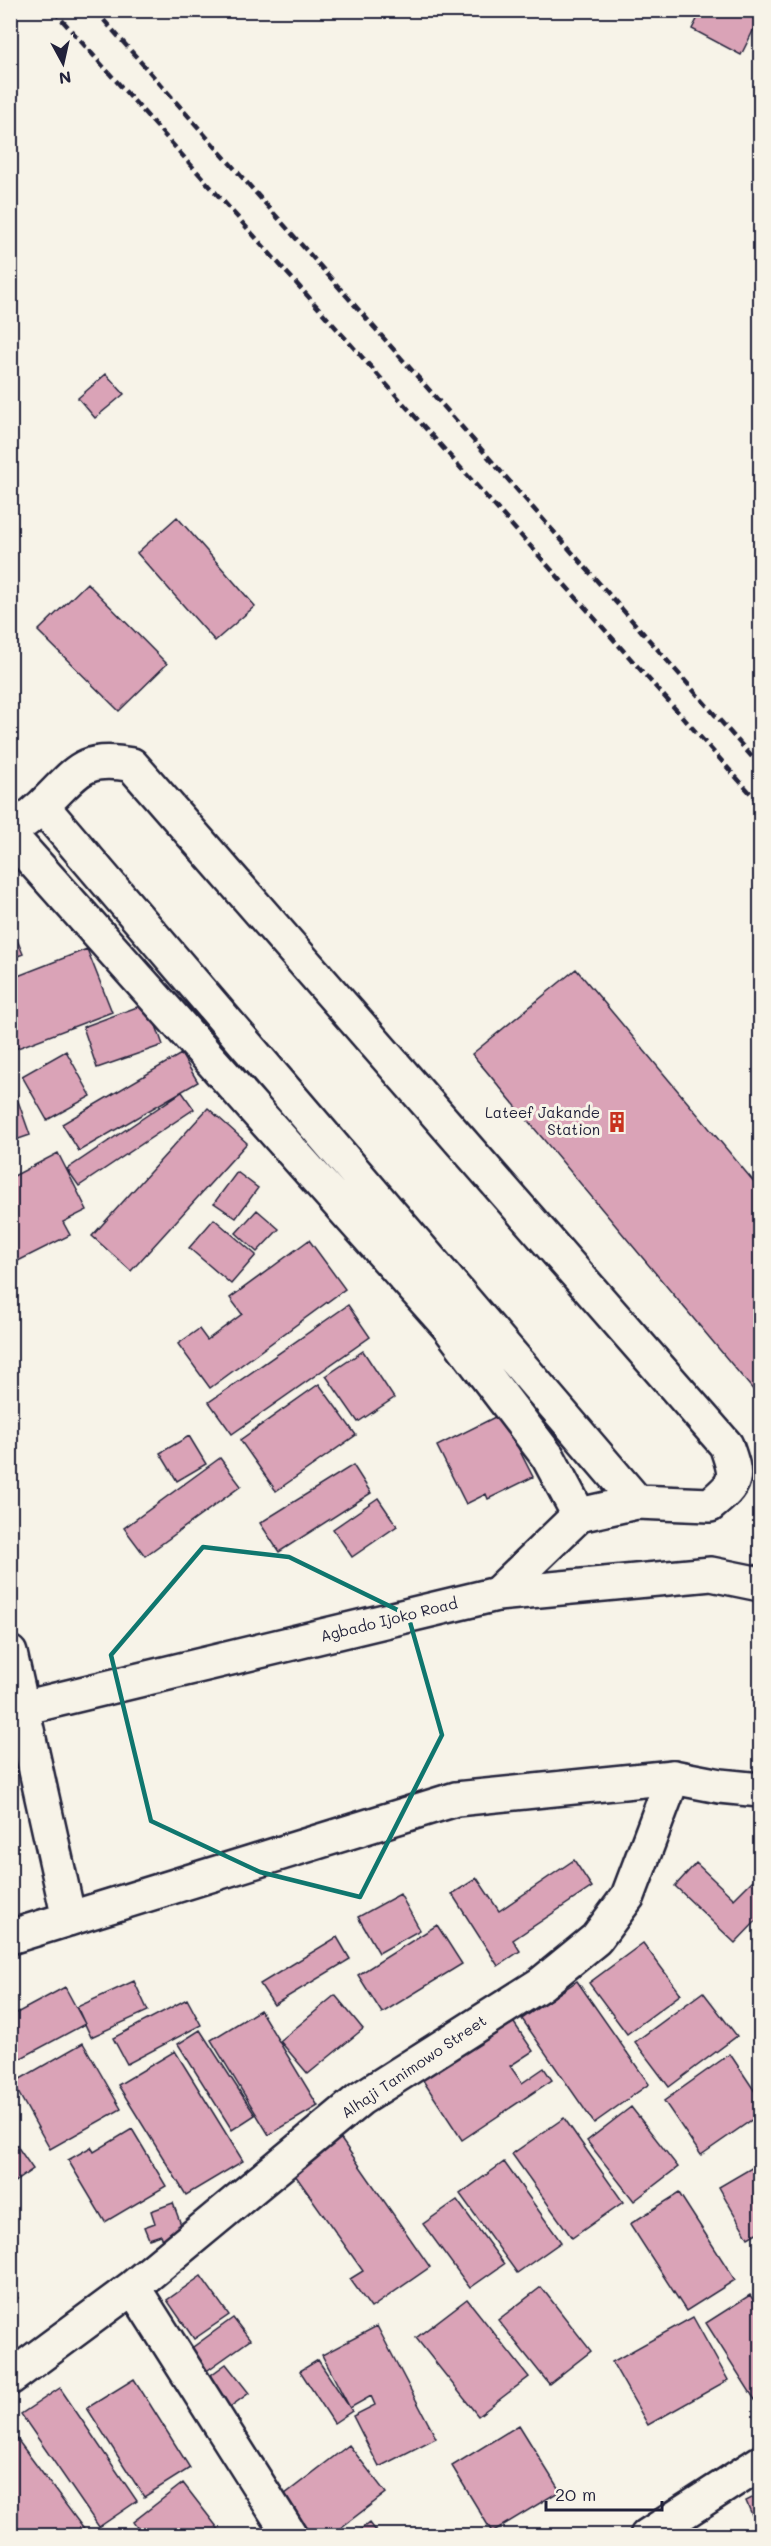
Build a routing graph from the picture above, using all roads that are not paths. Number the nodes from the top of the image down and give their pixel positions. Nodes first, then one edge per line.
1 (42, 806) junction
2 (10, 834) edge
3 (637, 1502) junction
4 (579, 1515) junction
5 (760, 1584) edge
6 (497, 1594) junction
7 (10, 1653) edge
8 (17, 1709) edge
9 (673, 1777) junction
10 (760, 1790) edge
11 (69, 1919) junction
12 (10, 1937) edge
13 (133, 2287) junction
14 (10, 2378) edge
15 (760, 2463) edge
16 (290, 2535) edge
17 (647, 2535) edge

1 - 2 street
1 - 3 street
1 - 3 street
2 - 4 street
3 - 4 street
4 - 6 street
5 - 6 street, Agbado Ijoko Road
6 - 8 street, Agbado Ijoko Road
7 - 8 street
8 - 11 street
9 - 10 street
9 - 11 street
9 - 13 street, Alhaji Tanimowo Street
11 - 12 street
13 - 14 street, Alhaji Tanimowo Street
13 - 16 street
15 - 17 street

